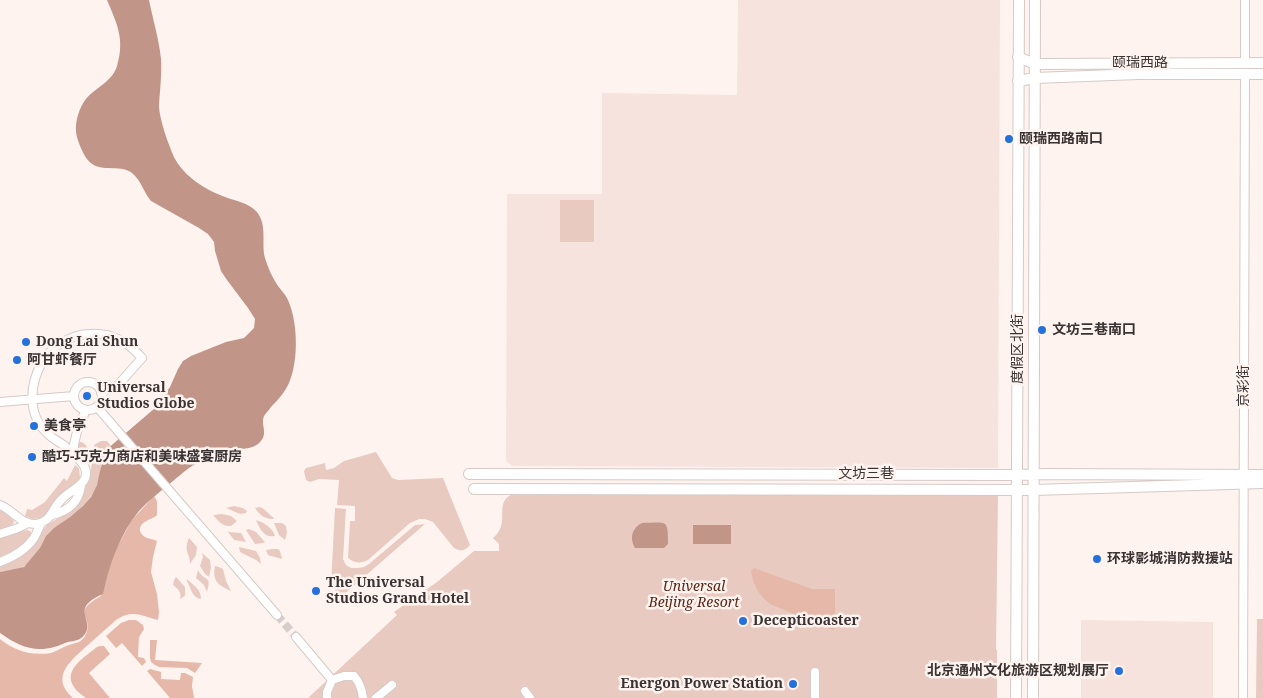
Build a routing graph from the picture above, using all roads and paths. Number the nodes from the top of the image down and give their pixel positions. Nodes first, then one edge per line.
1 (1019, 0) edge
2 (1035, 0) edge
3 (1245, 0) edge
4 (1018, 57) junction
5 (1245, 62) junction
6 (1263, 62) edge
7 (1035, 64) junction
8 (1245, 74) junction
9 (1263, 74) edge
10 (1035, 78) junction
11 (1018, 81) junction
12 (101, 393) junction
13 (74, 396) junction
14 (31, 399) junction
15 (0, 402) edge
16 (97, 406) junction
17 (86, 410) junction
18 (72, 454) junction
19 (469, 474) dead end
20 (1033, 474) junction
21 (1017, 475) junction
22 (1263, 475) edge
23 (1244, 479) junction
24 (1263, 483) edge
25 (474, 489) dead end
26 (1016, 490) junction
27 (1033, 490) junction
28 (0, 505) edge
29 (41, 522) junction
30 (28, 523) junction
31 (0, 534) edge
32 (0, 562) edge
33 (277, 615) tunnel mouth
34 (296, 637) tunnel mouth
35 (815, 672) dead end
36 (332, 680) junction
37 (392, 685) dead end
38 (525, 691) dead end
39 (326, 698) edge
40 (362, 698) edge
41 (376, 698) edge
42 (530, 698) edge
43 (815, 698) edge
44 (1016, 698) edge
45 (1033, 698) edge
46 (1243, 698) edge

1 - 4 main road, 度假区北街
2 - 7 main road, 度假区北街
3 - 5 street
4 - 7 main road, 颐瑞西路
4 - 11 main road, 度假区北街
5 - 6 main road, 颐瑞西路
5 - 7 main road, 颐瑞西路
7 - 10 main road, 度假区北街
8 - 9 main road, 颐瑞西路
8 - 10 main road, 颐瑞西路
8 - 23 street, 京彩街
10 - 11 main road, 颐瑞西路
10 - 20 main road, 度假区北街
11 - 21 main road, 度假区北街
12 - 13 street
12 - 14 street
12 - 16 street
13 - 14 street
13 - 17 street
14 - 15 street
14 - 18 street
16 - 17 street
16 - 33 street
17 - 18 street
18 - 29 street
19 - 21 main road, 文坊三巷
20 - 21 main road, 文坊三巷
20 - 23 main road, 文坊三巷
20 - 27 main road, 度假区北街
21 - 26 main road, 度假区北街
22 - 23 main road, 文坊三巷
23 - 24 main road, 文坊三巷
23 - 27 main road, 文坊三巷
23 - 46 street, 京彩街
25 - 26 main road, 文坊三巷
26 - 27 main road, 文坊三巷
26 - 44 main road, 度假区北街
27 - 45 main road, 度假区北街
28 - 30 street
29 - 30 street
29 - 32 street
30 - 31 street
34 - 36 street
35 - 43 street
36 - 39 street
36 - 40 street
37 - 41 street
38 - 42 street

